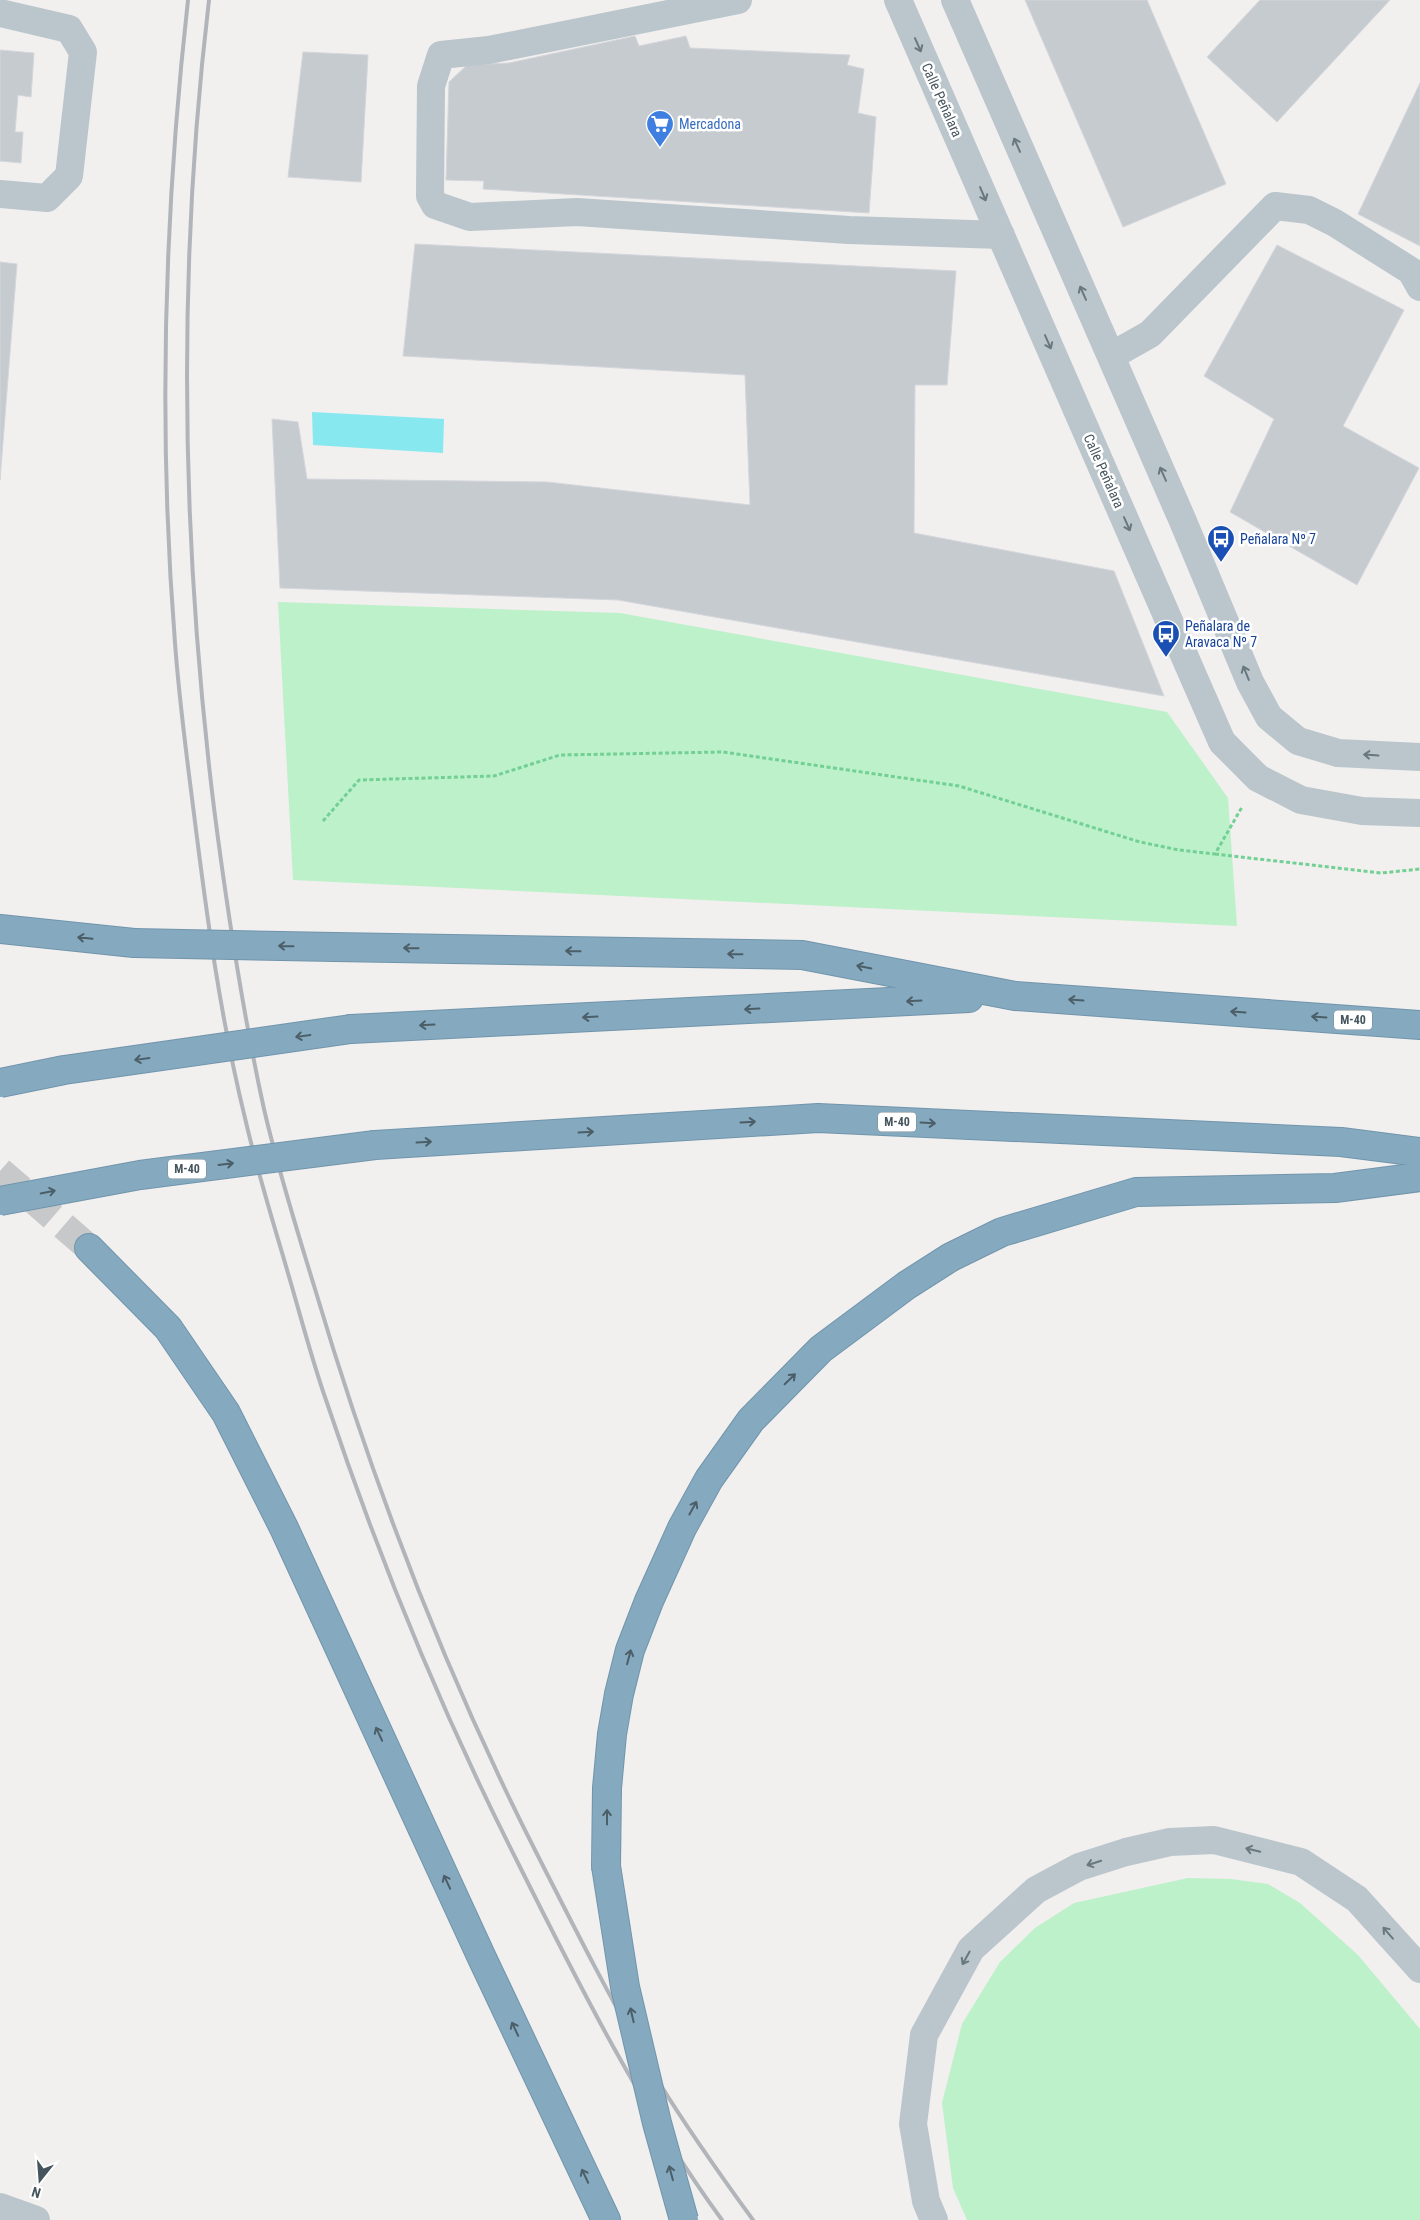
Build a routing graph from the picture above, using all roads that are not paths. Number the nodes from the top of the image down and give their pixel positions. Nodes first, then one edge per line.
1 (738, 0) edge
2 (898, 0) edge
3 (955, 0) edge
4 (0, 13) edge
5 (0, 194) edge
6 (1001, 236) junction
7 (1420, 287) edge
8 (1111, 356) junction
9 (1420, 758) edge
10 (1420, 813) edge
11 (0, 929) edge
12 (1015, 996) junction
13 (1420, 1025) edge
14 (0, 1082) edge
15 (1420, 1152) edge
16 (1420, 1177) edge
17 (0, 1201) edge
18 (89, 1248) tunnel mouth
19 (1420, 1970) edge
20 (0, 2206) edge
21 (36, 2220) edge
22 (606, 2220) edge
23 (684, 2220) edge
24 (934, 2220) edge

1 - 6 street
2 -> 6 street, Calle Peñalara
8 -> 3 street
4 - 5 street
6 -> 10 street, Calle Peñalara
7 - 8 street
9 -> 8 street
12 -> 11 highway, bridge
13 -> 12 highway, M-40
12 -> 14 highway, M-40, bridge
17 -> 15 highway, M-40, bridge
23 -> 16 highway, bridge
22 -> 18 highway
19 -> 24 street
20 - 21 street

